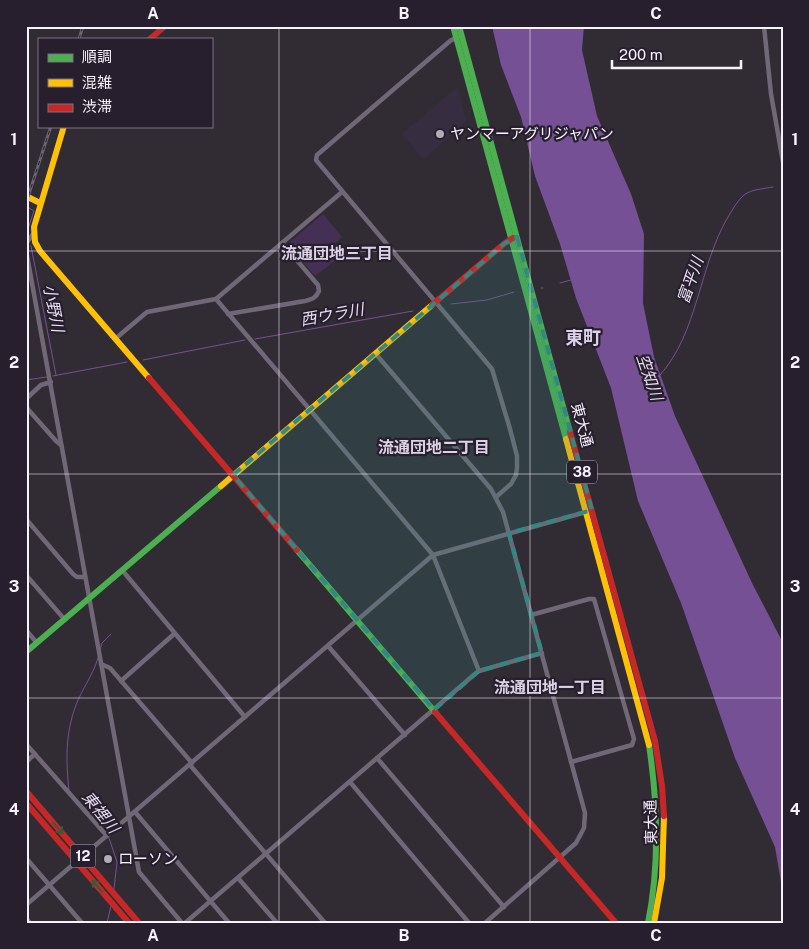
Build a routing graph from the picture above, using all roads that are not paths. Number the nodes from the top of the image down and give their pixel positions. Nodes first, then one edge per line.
1 (165, 26) edge
2 (453, 26) edge
3 (459, 26) edge
4 (764, 26) edge
5 (459, 37) junction
6 (151, 38) edge
7 (63, 128) edge
8 (783, 162) edge
9 (342, 192) junction
10 (26, 196) edge
11 (40, 203) junction
12 (34, 233) junction
13 (514, 238) junction
14 (282, 243) junction
15 (26, 249) edge
16 (216, 299) junction
17 (435, 302) junction
18 (228, 314) junction
19 (115, 339) junction
20 (375, 353) junction
21 (51, 382) junction
22 (26, 399) edge
23 (26, 406) edge
24 (310, 410) junction
25 (61, 444) junction
26 (233, 475) junction
27 (496, 497) junction
28 (589, 511) junction
29 (26, 519) edge
30 (509, 533) junction
31 (433, 555) junction
32 (122, 570) junction
33 (26, 575) edge
34 (85, 577) junction
35 (89, 598) junction
36 (531, 615) junction
37 (65, 620) junction
38 (357, 620) junction
39 (26, 630) edge
40 (174, 634) junction
41 (37, 643) junction
42 (328, 646) junction
43 (26, 652) edge
44 (542, 653) junction
45 (101, 664) junction
46 (479, 671) junction
47 (121, 681) junction
48 (434, 710) junction
49 (245, 717) junction
50 (405, 735) junction
51 (26, 744) edge
52 (35, 754) junction
53 (377, 758) junction
54 (26, 762) edge
55 (572, 762) junction
56 (191, 764) junction
57 (350, 782) junction
58 (26, 791) edge
59 (26, 803) edge
60 (135, 812) junction
61 (129, 817) junction
62 (106, 836) junction
63 (266, 854) junction
64 (83, 857) junction
65 (560, 857) junction
66 (26, 858) edge
67 (76, 862) junction
68 (238, 878) junction
69 (49, 885) junction
70 (211, 901) junction
71 (26, 905) edge
72 (504, 907) junction
73 (26, 918) edge
74 (30, 923) edge
75 (82, 923) edge
76 (129, 923) edge
77 (139, 923) edge
78 (183, 923) edge
79 (229, 923) edge
80 (277, 923) edge
81 (325, 923) edge
82 (469, 923) edge
83 (485, 923) edge
84 (616, 923) edge
85 (648, 923) edge
86 (654, 923) edge

1 - 6 main road
2 - 5 main road, 東大通 / 38
3 - 5 main road, 東大通 / 38
4 - 8 street
5 - 9 street
5 - 13 main road, 東大通 / 38
7 - 11 main road
9 - 14 street
9 - 17 street
10 - 11 main road
11 - 12 main road
12 - 15 street
12 - 19 main road
13 - 17 main road
13 - 28 main road, 東大通 / 38
14 - 16 street
14 - 18 street
15 - 21 street
16 - 18 street
16 - 19 street
17 - 20 main road
17 - 27 street
18 - 24 street
19 - 26 main road
20 - 24 main road
20 - 27 street
21 - 22 street
21 - 25 street
23 - 25 street
24 - 26 main road
24 - 31 street
25 - 34 street
26 - 32 main road
26 - 38 main road
27 - 30 street
28 - 30 street
28 - 85 main road, 東大通 / 38
28 - 86 main road, 東大通 / 38
29 - 34 street
30 - 31 street
30 - 36 street
31 - 38 street
31 - 46 street
32 - 35 main road
32 - 40 street
33 - 37 street
34 - 35 street
35 - 37 main road
35 - 45 street
36 - 44 street
36 - 55 street
37 - 41 main road
38 - 42 street
38 - 48 main road
39 - 41 street
40 - 47 street
40 - 49 street
41 - 43 main road
42 - 49 street
42 - 50 street
44 - 46 street
44 - 55 street
45 - 47 street
45 - 61 street
46 - 48 street
47 - 56 street
48 - 50 street
48 - 65 main road
49 - 56 street
50 - 53 street
51 - 52 street
52 - 54 street
52 - 62 street
53 - 57 street
53 - 72 street
55 - 65 street
56 - 60 street
56 - 63 street
57 - 63 street
57 - 82 street
58 -> 64 main road, 12
59 - 67 main road, 12
60 - 61 street
60 - 70 street
61 - 62 street
61 - 78 street
62 - 64 street
63 - 68 street
63 - 81 street
64 - 67 street
64 - 77 main road, 12
65 - 72 street
65 - 84 main road
66 - 69 street
67 - 69 street
76 -> 67 main road, 12
68 - 70 street
68 - 80 street
69 - 71 street
69 - 75 street
70 - 78 street
70 - 79 street
72 - 83 street
73 - 74 street

